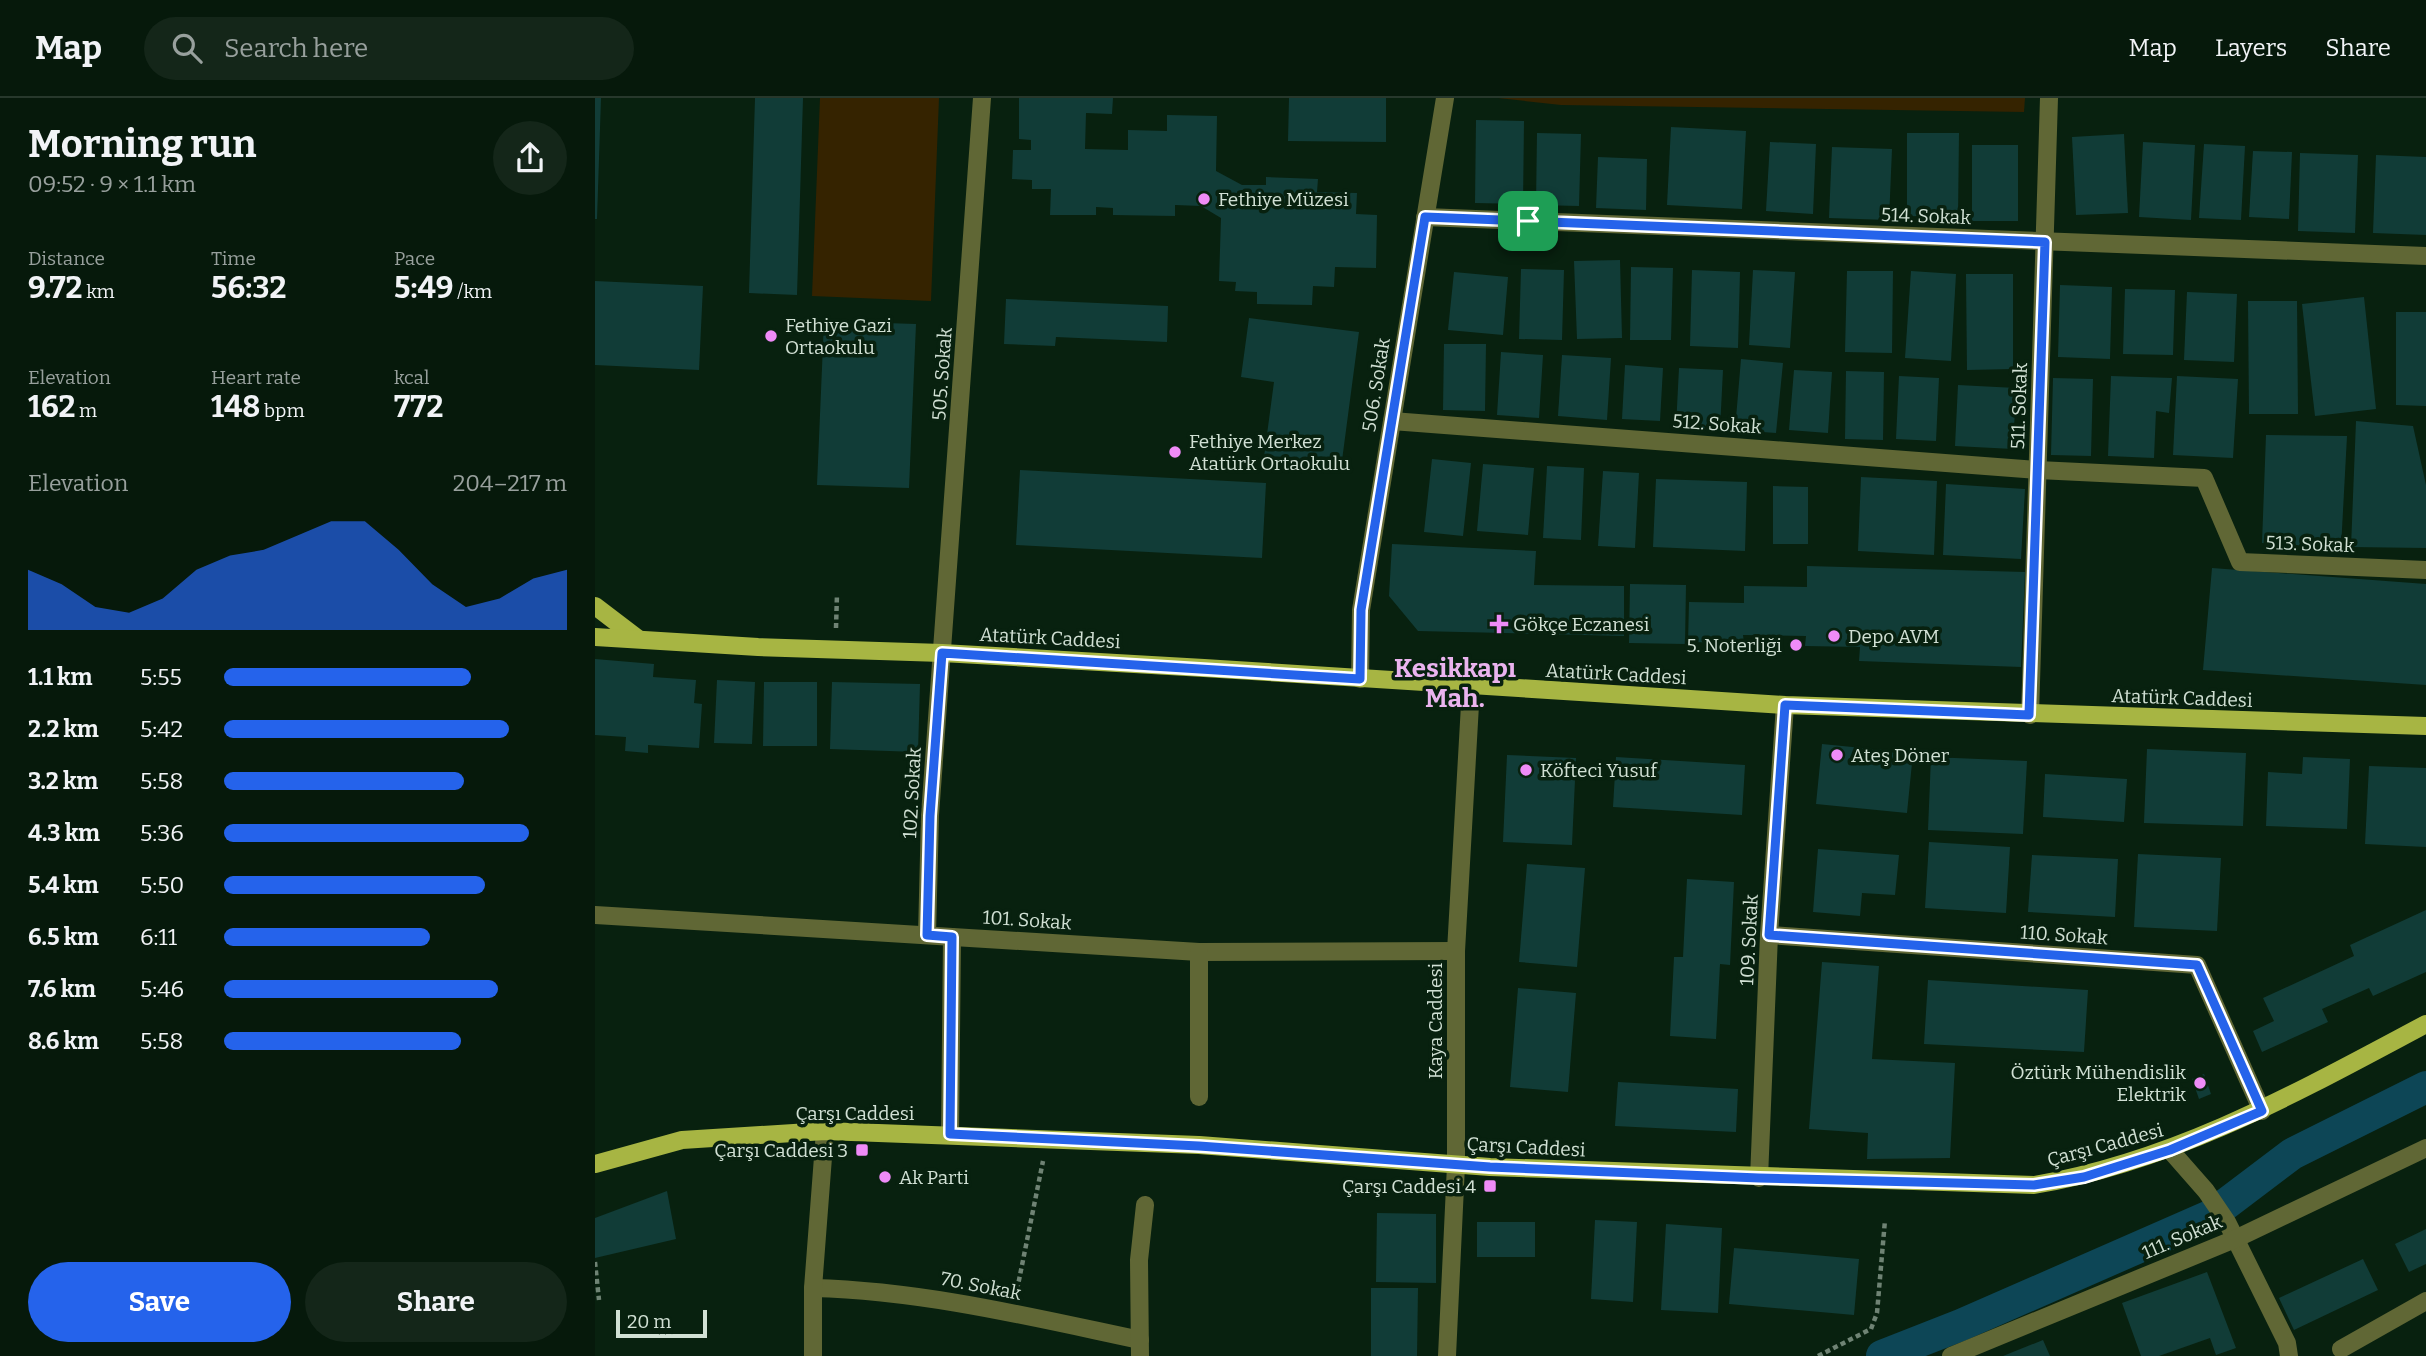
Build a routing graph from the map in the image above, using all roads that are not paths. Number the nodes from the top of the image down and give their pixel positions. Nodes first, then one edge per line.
1 (982, 98) edge
2 (1445, 98) edge
3 (2049, 98) edge
4 (1425, 217) junction
5 (2045, 242) junction
6 (2426, 256) edge
7 (1392, 421) junction
8 (2038, 470) junction
9 (2426, 570) edge
10 (595, 606) edge
11 (595, 636) edge
12 (637, 638) junction
13 (942, 653) junction
14 (1360, 679) junction
15 (1471, 687) junction
16 (1785, 705) junction
17 (2029, 715) junction
18 (2426, 726) edge
19 (595, 915) edge
20 (927, 935) junction
21 (1769, 935) junction
22 (952, 937) junction
23 (1456, 951) junction
24 (1199, 952) junction
25 (2426, 1024) edge
26 (1199, 1097) dead end
27 (2262, 1111) junction
28 (825, 1131) junction
29 (950, 1134) junction
30 (2426, 1148) edge
31 (2170, 1150) junction
32 (595, 1164) edge
33 (1456, 1165) junction
34 (1759, 1178) junction
35 (1146, 1205) dead end
36 (2231, 1230) junction
37 (813, 1288) junction
38 (2426, 1301) edge
39 (1140, 1348) edge
40 (2341, 1349) dead end
41 (813, 1356) edge
42 (1447, 1356) edge
43 (1951, 1356) edge
44 (2289, 1356) edge

1 - 13 street, 505. Sokak
2 - 4 street, 506. Sokak
3 - 5 street, 511. Sokak
4 - 5 street, 514. Sokak
4 - 7 street, 506. Sokak
5 - 6 street, 514. Sokak
5 - 8 street, 511. Sokak
7 - 8 street, 512. Sokak
7 - 14 street, 506. Sokak
8 - 9 street, 513. Sokak
8 - 17 street, 511. Sokak
10 - 12 main road
11 - 12 main road, Atatürk Caddesi
12 - 13 main road, Atatürk Caddesi
13 - 14 main road, Atatürk Caddesi
13 - 20 street, 102. Sokak
14 - 15 main road, Atatürk Caddesi
15 - 16 main road, Atatürk Caddesi
15 - 23 street, Kaya Caddesi
16 - 17 main road, Atatürk Caddesi
16 - 21 street, 109. Sokak
17 - 18 main road, Atatürk Caddesi
19 - 20 street, 101. Sokak
20 - 22 street, 101. Sokak
21 - 27 street, 110. Sokak
21 - 34 street, 109. Sokak
22 - 24 street, 101. Sokak
22 - 29 street
23 - 24 street, 101. Sokak
23 - 33 street, Kaya Caddesi
24 - 26 street
25 - 27 main road, Çarşı Caddesi
27 - 31 main road, Çarşı Caddesi
28 - 29 main road, Çarşı Caddesi
28 - 32 main road, Çarşı Caddesi
28 - 37 street
29 - 33 main road, Çarşı Caddesi
30 - 36 street, 111. Sokak
31 - 34 main road, Çarşı Caddesi
31 - 36 street
33 - 34 main road, Çarşı Caddesi
33 - 42 street, Kaya Caddesi
35 - 39 street
36 - 43 street, 111. Sokak
36 - 44 street
37 - 39 street, 70. Sokak
37 - 41 street
38 - 40 street

